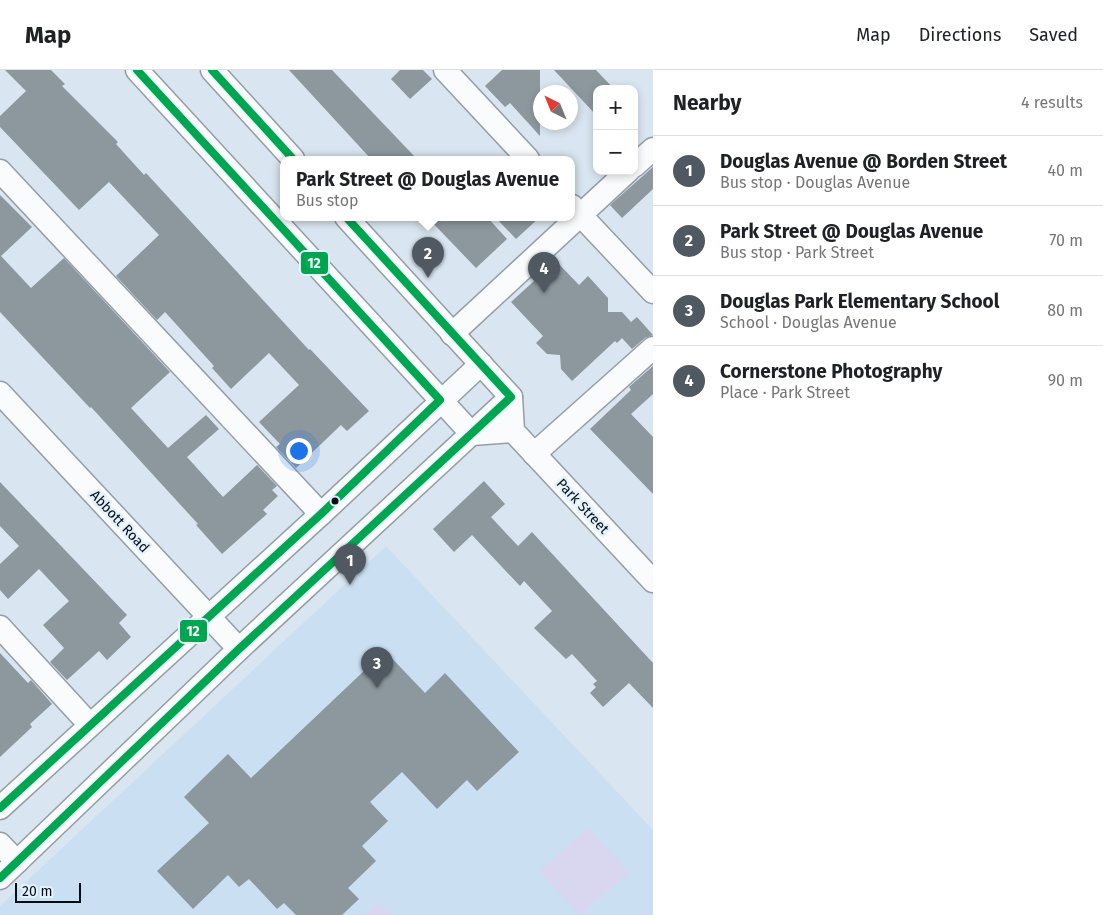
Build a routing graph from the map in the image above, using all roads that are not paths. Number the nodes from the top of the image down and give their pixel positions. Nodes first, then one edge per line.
1 (137, 70) edge
2 (212, 70) edge
3 (445, 70) edge
4 (653, 149) edge
5 (290, 156) edge
6 (525, 156) edge
7 (638, 162) edge
8 (0, 171) edge
9 (623, 175) edge
10 (576, 210) edge
11 (350, 221) edge
12 (565, 221) edge
13 (653, 292) edge
14 (452, 334) junction
15 (653, 348) edge
16 (480, 364) junction
17 (0, 393) edge
18 (511, 397) junction
19 (440, 400) junction
20 (513, 432) junction
21 (472, 434) junction
22 (534, 454) junction
23 (321, 514) junction
24 (653, 581) edge
25 (209, 616) junction
26 (0, 627) edge
27 (239, 649) junction
28 (90, 725) junction
29 (0, 808) edge
30 (0, 844) edge
31 (17, 862) junction
32 (0, 878) edge

1 - 19 street
2 - 5 street
3 - 6 street
4 - 7 street
8 - 23 street
9 - 10 street
10 - 13 street
11 - 14 street
12 - 14 street
14 - 16 street
15 - 22 street
16 - 18 street
16 - 19 street
17 - 25 street, Abbott Road
18 - 20 street
18 - 21 street
19 - 21 street
19 - 23 street
20 - 21 street
20 - 22 street, Park Street
21 - 27 street
22 - 24 street, Park Street
23 - 25 street
25 - 27 street, Abbott Road
25 - 28 street
26 - 28 street
27 - 31 street
28 - 29 street
30 - 31 street
31 - 32 street

